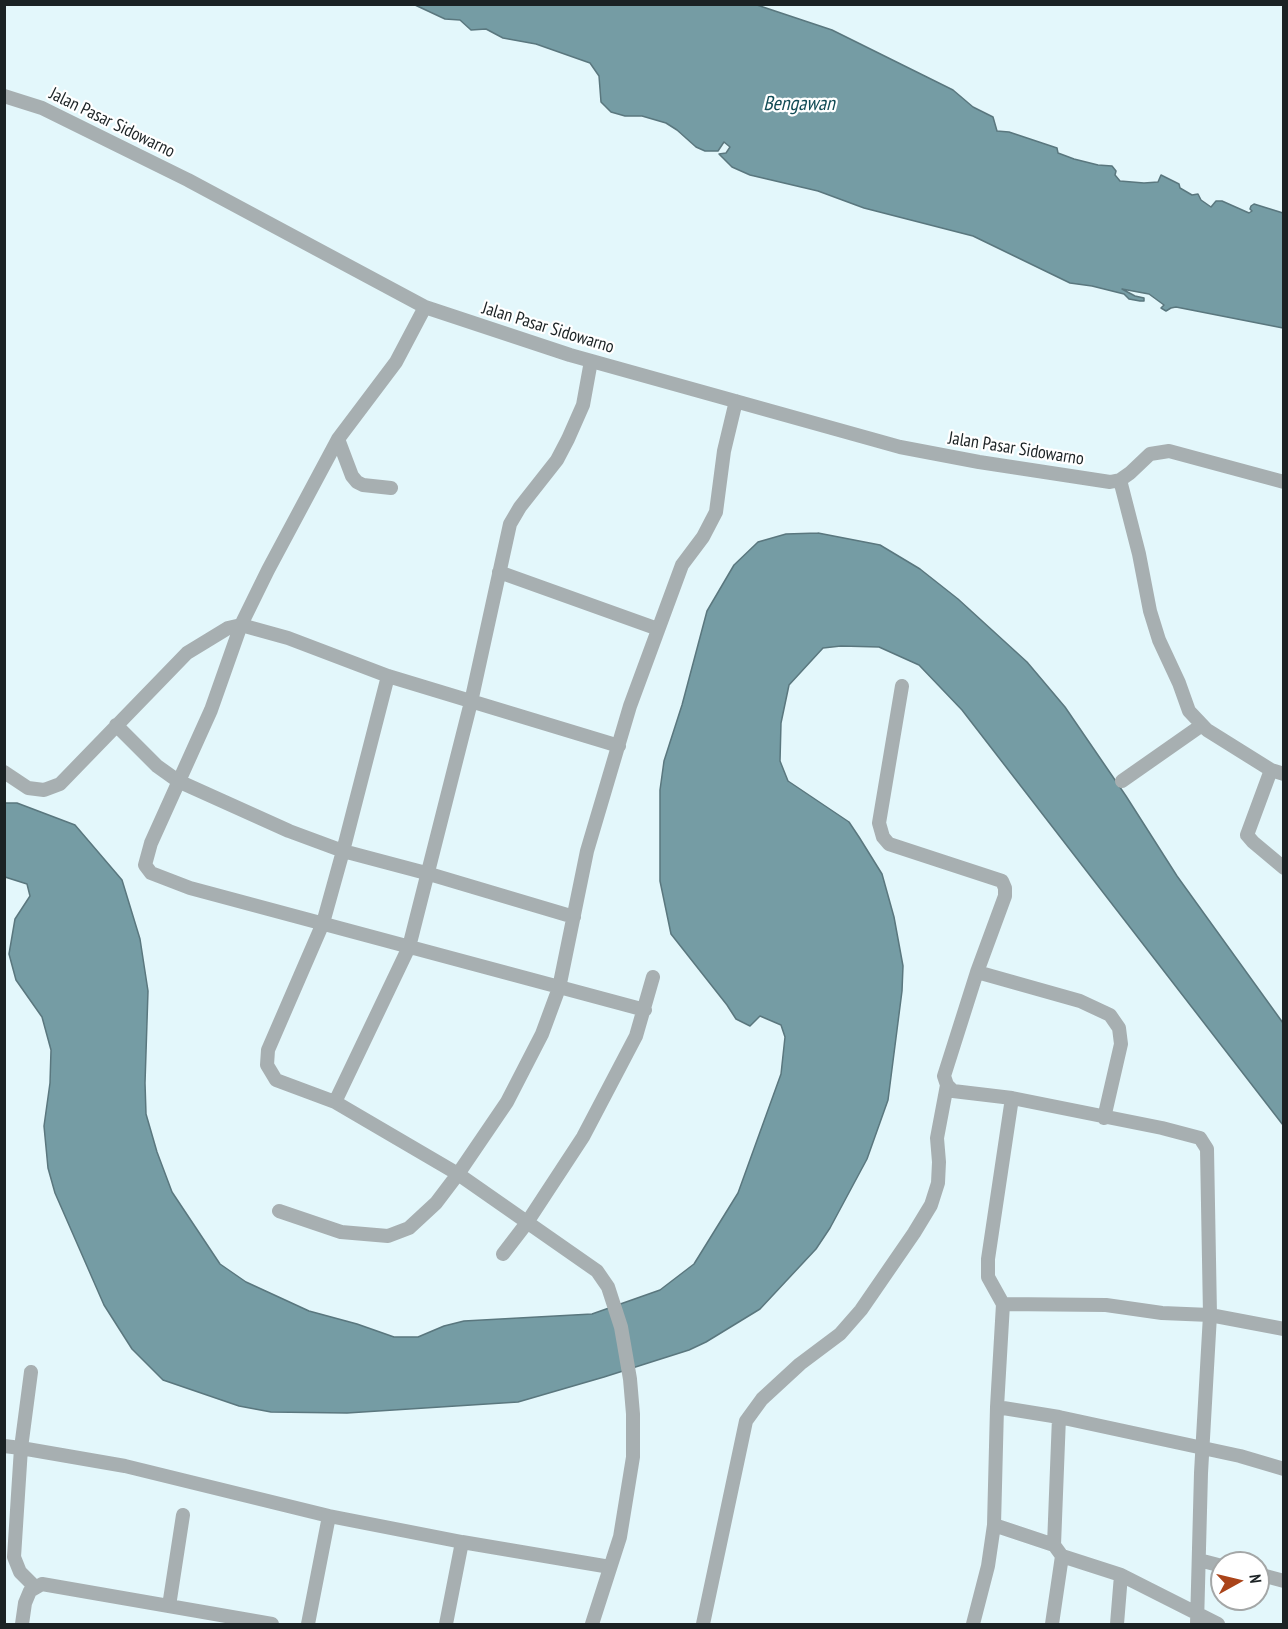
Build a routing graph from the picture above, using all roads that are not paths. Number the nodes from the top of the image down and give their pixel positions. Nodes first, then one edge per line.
1 (4, 96) edge
2 (425, 307) junction
3 (591, 361) junction
4 (736, 401) junction
5 (338, 439) junction
6 (1120, 480) junction
7 (1284, 482) edge
8 (391, 488) dead end
9 (499, 572) junction
10 (241, 625) junction
11 (658, 629) junction
12 (388, 676) junction
13 (902, 686) dead end
14 (471, 702) junction
15 (116, 725) junction
16 (1202, 725) junction
17 (619, 746) junction
18 (4, 772) edge
19 (1277, 772) edge
20 (178, 781) junction
21 (1122, 781) dead end
22 (343, 851) junction
23 (1284, 868) edge
24 (426, 873) junction
25 (574, 917) junction
26 (323, 922) junction
27 (409, 946) junction
28 (977, 972) junction
29 (653, 977) dead end
30 (559, 988) junction
31 (645, 1010) junction
32 (947, 1085) junction
33 (1012, 1098) junction
34 (335, 1102) junction
35 (1104, 1118) junction
36 (458, 1174) junction
37 (279, 1211) dead end
38 (526, 1224) junction
39 (503, 1254) dead end
40 (1003, 1304) junction
41 (1210, 1315) junction
42 (1284, 1329) edge
43 (31, 1371) dead end
44 (997, 1407) junction
45 (1059, 1417) junction
46 (4, 1446) edge
47 (21, 1448) junction
48 (1204, 1449) junction
49 (1284, 1469) edge
50 (183, 1515) dead end
51 (329, 1516) junction
52 (994, 1525) junction
53 (462, 1542) junction
54 (1058, 1551) junction
55 (1199, 1560) junction
56 (1210, 1563) edge
57 (610, 1567) junction
58 (1121, 1575) junction
59 (35, 1587) junction
60 (170, 1606) junction
61 (1197, 1619) edge
62 (22, 1624) edge
63 (273, 1624) edge
64 (309, 1624) edge
65 (446, 1624) edge
66 (592, 1624) edge
67 (702, 1624) edge
68 (973, 1624) edge
69 (1052, 1624) edge
70 (1117, 1624) edge
71 (1218, 1624) edge

1 - 2 street, Jalan Pasar Sidowarno
2 - 3 street, Jalan Pasar Sidowarno
2 - 5 street
3 - 4 street, Jalan Pasar Sidowarno
3 - 9 street
4 - 6 street, Jalan Pasar Sidowarno
4 - 11 street
5 - 8 street
5 - 10 street
6 - 7 street
6 - 16 street
9 - 11 street
9 - 14 street
10 - 12 street
10 - 15 street
10 - 20 street
11 - 17 street
12 - 14 street
12 - 22 street
13 - 28 street
14 - 17 street
14 - 24 street
15 - 18 street
15 - 20 street
16 - 19 street
16 - 21 street
17 - 25 street
19 - 23 street
20 - 22 street
20 - 26 street
22 - 24 street
22 - 26 street
24 - 25 street
24 - 27 street
25 - 30 street
26 - 27 street
26 - 34 street
27 - 30 street
27 - 34 street
28 - 32 street
28 - 35 street
29 - 31 street
30 - 31 street
30 - 36 street
31 - 38 street
32 - 33 street
32 - 67 street
33 - 35 street
33 - 40 street
34 - 36 street
35 - 41 street
36 - 37 street
36 - 38 street
38 - 39 street
38 - 57 street
40 - 41 street
40 - 44 street
41 - 42 street
41 - 48 street
43 - 47 street
44 - 45 street
44 - 52 street
45 - 48 street
45 - 54 street
46 - 47 street
47 - 51 street
47 - 59 street
48 - 49 street
48 - 55 street
50 - 60 street
51 - 53 street
51 - 64 street
52 - 54 street
52 - 68 street
53 - 57 street
53 - 65 street
54 - 58 street
54 - 69 street
55 - 56 street
55 - 61 street
57 - 66 street
58 - 61 street
58 - 70 street
59 - 60 street
59 - 62 street
60 - 63 street
61 - 71 street

